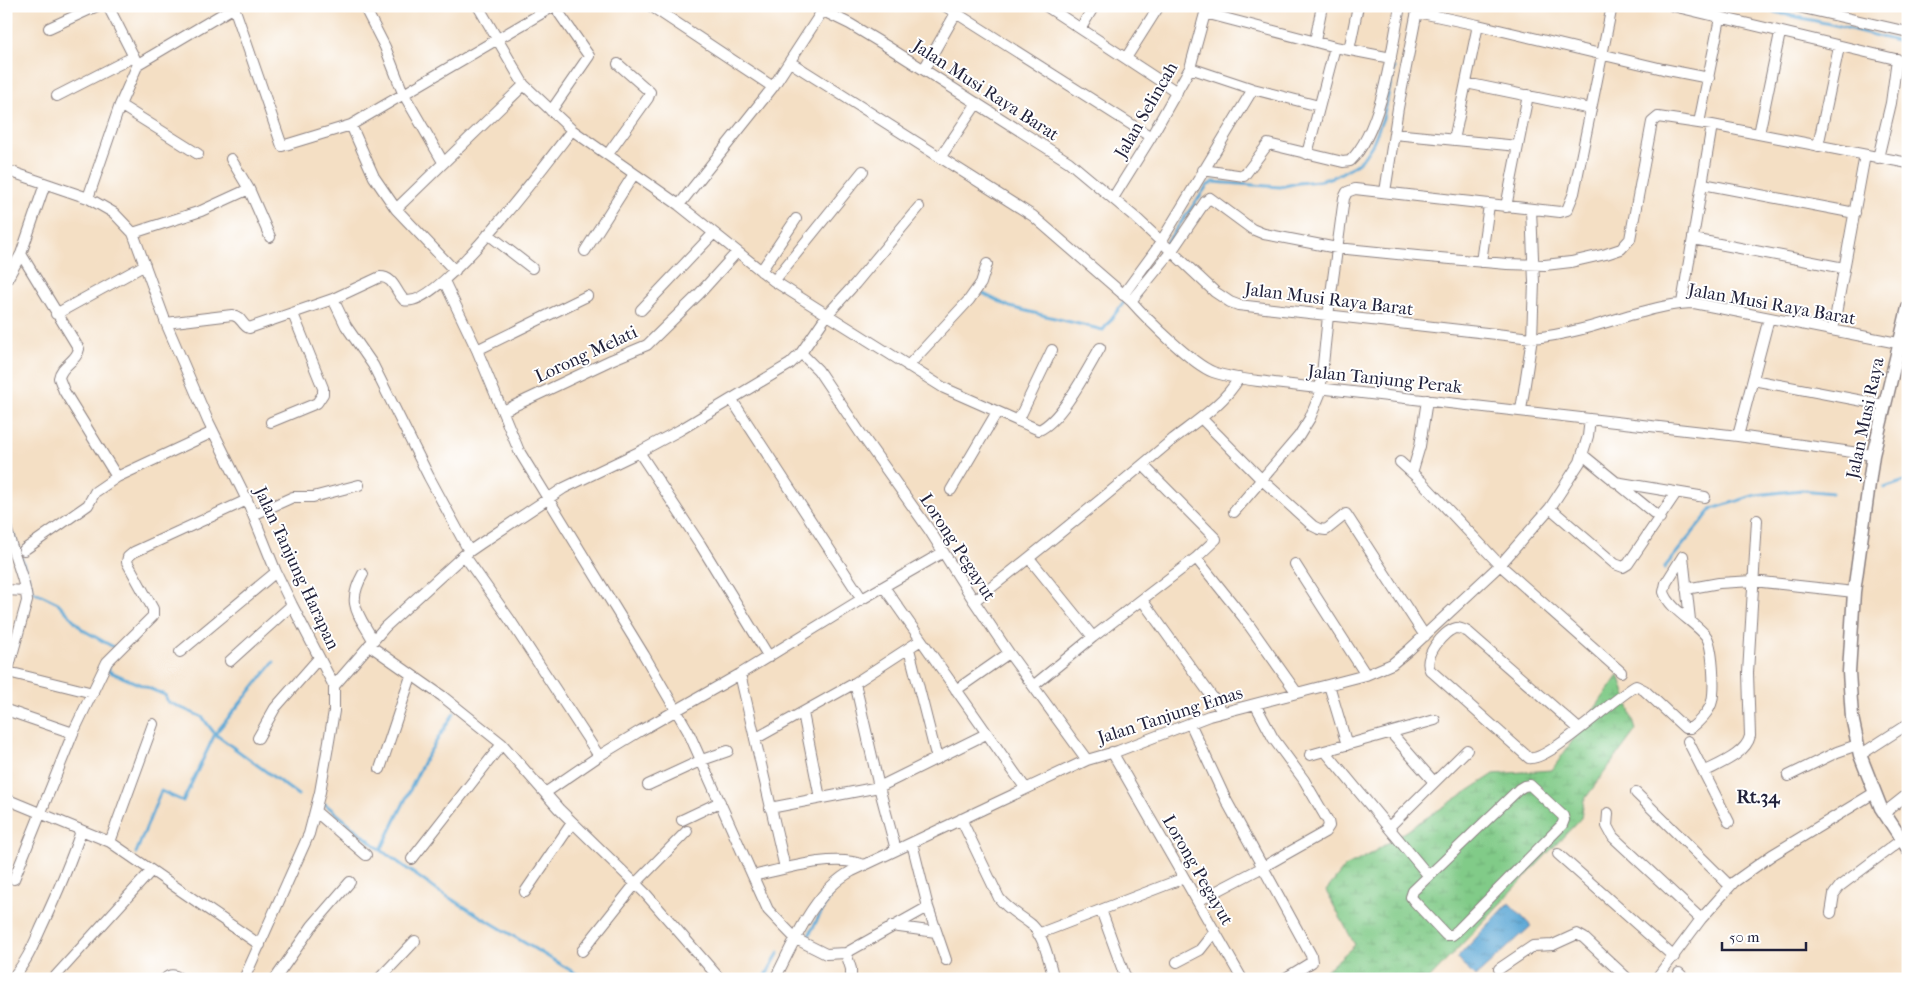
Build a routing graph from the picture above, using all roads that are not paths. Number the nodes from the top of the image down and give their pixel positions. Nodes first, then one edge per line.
1 (97, 6) edge
2 (108, 6) edge
3 (364, 6) edge
4 (478, 6) edge
5 (651, 6) edge
6 (944, 6) edge
7 (1046, 6) edge
8 (1094, 6) edge
9 (1158, 6) edge
10 (1322, 6) edge
11 (1358, 6) edge
12 (1400, 6) edge
13 (1612, 6) edge
14 (1673, 6) edge
15 (235, 7) edge
16 (1799, 7) edge
17 (818, 8) edge
18 (1206, 9) edge
19 (1417, 9) edge
20 (557, 10) edge
21 (958, 10) edge
22 (1720, 18) junction
23 (1478, 25) junction
24 (49, 28) dead end
25 (1080, 28) junction
26 (1908, 32) edge
27 (1780, 33) junction
28 (496, 39) junction
29 (1315, 41) junction
30 (1335, 47) junction
31 (1838, 47) junction
32 (1349, 50) junction
33 (1603, 54) junction
34 (1126, 58) junction
35 (1390, 58) junction
36 (135, 60) junction
37 (1903, 60) edge
38 (790, 62) junction
39 (618, 64) dead end
40 (1190, 68) junction
41 (924, 69) junction
42 (1709, 78) junction
43 (1466, 83) junction
44 (524, 85) junction
45 (773, 87) junction
46 (1253, 89) junction
47 (1177, 92) junction
48 (403, 94) junction
49 (1528, 95) junction
50 (57, 96) dead end
51 (1382, 100) junction
52 (977, 103) junction
53 (1396, 103) junction
54 (120, 106) junction
55 (1320, 106) junction
56 (1591, 110) junction
57 (551, 111) junction
58 (1699, 123) junction
59 (351, 125) junction
60 (1712, 125) junction
61 (572, 130) junction
62 (1394, 134) junction
63 (1759, 134) junction
64 (1152, 136) junction
65 (1454, 140) junction
66 (1518, 146) junction
67 (1818, 146) junction
68 (198, 154) dead end
69 (608, 154) junction
70 (1307, 154) junction
71 (1865, 155) junction
72 (940, 158) junction
73 (1878, 158) junction
74 (231, 159) dead end
75 (443, 162) junction
76 (1908, 164) edge
77 (6, 170) edge
78 (1203, 170) junction
79 (863, 171) dead end
80 (634, 174) junction
81 (45, 184) junction
82 (1703, 184) junction
83 (249, 189) junction
84 (1385, 192) junction
85 (88, 198) junction
86 (1113, 198) junction
87 (679, 205) junction
88 (1489, 205) junction
89 (919, 207) dead end
90 (1506, 207) junction
91 (396, 209) junction
92 (1530, 209) junction
93 (1855, 213) junction
94 (796, 219) dead end
95 (133, 233) junction
96 (488, 234) junction
97 (713, 234) junction
98 (270, 237) dead end
99 (1693, 240) junction
100 (1166, 247) junction
101 (1337, 248) junction
102 (585, 251) dead end
103 (737, 252) junction
104 (21, 254) junction
105 (1481, 262) junction
106 (987, 264) dead end
107 (145, 265) junction
108 (1533, 266) junction
109 (532, 268) dead end
110 (1844, 268) junction
111 (761, 270) junction
112 (456, 271) junction
113 (774, 280) junction
114 (6, 281) edge
115 (444, 281) junction
116 (587, 296) dead end
117 (1128, 298) junction
118 (333, 299) junction
119 (1682, 303) junction
120 (1908, 308) edge
121 (641, 310) dead end
122 (56, 314) junction
123 (293, 314) junction
124 (827, 315) junction
125 (1328, 316) junction
126 (1769, 318) junction
127 (166, 323) junction
128 (1833, 330) junction
129 (1532, 338) junction
130 (1903, 344) edge
131 (1100, 348) dead end
132 (477, 350) junction
133 (1052, 350) dead end
134 (801, 353) junction
135 (908, 366) junction
136 (1239, 378) junction
137 (1753, 380) junction
138 (1321, 388) junction
139 (732, 400) junction
140 (1427, 400) junction
141 (1884, 405) junction
142 (1521, 410) junction
143 (503, 411) junction
144 (997, 412) junction
145 (1201, 418) junction
146 (1590, 419) junction
147 (1018, 421) junction
148 (270, 422) dead end
149 (213, 432) junction
150 (1738, 436) junction
151 (639, 452) junction
152 (1583, 455) junction
153 (1873, 455) junction
154 (1400, 462) dead end
155 (1143, 465) junction
156 (1412, 473) junction
157 (117, 477) junction
158 (1261, 479) junction
159 (1613, 481) junction
160 (359, 485) dead end
161 (951, 490) dead end
162 (1676, 493) junction
163 (1705, 497) dead end
164 (547, 498) junction
165 (248, 500) junction
166 (1550, 508) junction
167 (1234, 512) dead end
168 (254, 515) junction
169 (1660, 518) junction
170 (1757, 520) dead end
171 (6, 526) edge
172 (24, 550) dead end
173 (467, 553) junction
174 (942, 553) junction
175 (1029, 558) junction
176 (1196, 558) junction
177 (1295, 564) dead end
178 (1500, 565) junction
179 (276, 572) junction
180 (363, 574) dead end
181 (1753, 581) junction
182 (884, 586) junction
183 (1686, 589) junction
184 (6, 590) edge
185 (25, 591) junction
186 (1854, 592) junction
187 (862, 599) junction
188 (1142, 600) junction
189 (974, 601) junction
190 (292, 605) junction
191 (1690, 620) junction
192 (1425, 636) junction
193 (1093, 637) junction
194 (921, 640) junction
195 (371, 643) junction
196 (909, 649) junction
197 (180, 652) dead end
198 (1009, 653) junction
199 (769, 657) junction
200 (320, 658) junction
201 (230, 661) dead end
202 (1620, 672) dead end
203 (740, 674) junction
204 (7, 675) edge
205 (1366, 675) junction
206 (411, 676) junction
207 (855, 683) junction
208 (1329, 685) junction
209 (334, 686) junction
210 (1033, 686) junction
211 (956, 690) junction
212 (93, 693) junction
213 (1297, 693) junction
214 (1255, 704) junction
215 (6, 710) edge
216 (676, 710) junction
217 (1223, 712) junction
218 (803, 713) junction
219 (1435, 720) dead end
220 (1190, 722) junction
221 (153, 724) dead end
222 (1908, 724) edge
223 (1580, 730) junction
224 (73, 733) junction
225 (1391, 733) junction
226 (986, 734) junction
227 (258, 738) dead end
228 (755, 739) junction
229 (1688, 741) dead end
230 (502, 744) junction
231 (1347, 745) junction
232 (1467, 750) dead end
233 (1858, 750) junction
234 (728, 751) dead end
235 (1325, 751) junction
236 (1112, 752) junction
237 (1310, 755) dead end
238 (600, 756) junction
239 (937, 758) junction
240 (702, 760) junction
241 (1087, 760) junction
242 (380, 769) dead end
243 (1704, 772) junction
244 (1788, 776) dead end
245 (1434, 782) junction
246 (648, 785) dead end
247 (879, 787) junction
248 (1026, 789) junction
249 (545, 793) junction
250 (1636, 793) dead end
251 (1874, 793) junction
252 (1908, 794) edge
253 (820, 798) junction
254 (6, 799) edge
255 (720, 802) junction
256 (770, 808) junction
257 (316, 811) junction
258 (40, 812) junction
259 (1608, 813) dead end
260 (1884, 813) junction
261 (962, 819) junction
262 (682, 820) dead end
263 (1729, 822) dead end
264 (572, 823) junction
265 (1389, 827) junction
266 (81, 831) junction
267 (687, 831) dead end
268 (110, 842) junction
269 (912, 843) junction
270 (1904, 844) edge
271 (896, 850) junction
272 (1558, 854) dead end
273 (366, 855) dead end
274 (412, 859) dead end
275 (864, 866) junction
276 (785, 868) junction
277 (1263, 868) junction
278 (151, 871) junction
279 (1428, 875) junction
280 (753, 876) junction
281 (1184, 878) junction
282 (14, 879) dead end
283 (350, 882) dead end
284 (636, 883) junction
285 (1730, 886) junction
286 (525, 892) dead end
287 (1198, 901) junction
288 (928, 907) junction
289 (1102, 910) junction
290 (1832, 913) dead end
291 (1701, 919) junction
292 (892, 926) junction
293 (1214, 931) junction
294 (936, 932) junction
295 (1038, 934) junction
296 (796, 939) junction
297 (415, 941) dead end
298 (260, 944) junction
299 (582, 951) dead end
300 (846, 953) junction
301 (1674, 957) junction
302 (946, 960) dead end
303 (1177, 962) dead end
304 (1499, 970) dead end
305 (12, 978) edge
306 (53, 979) edge
307 (164, 979) edge
308 (180, 979) edge
309 (244, 979) edge
310 (276, 979) edge
311 (379, 979) edge
312 (720, 979) edge
313 (775, 979) edge
314 (851, 979) edge
315 (1054, 979) edge
316 (1126, 979) edge
317 (1242, 979) edge
318 (1284, 979) edge
319 (1628, 979) edge
320 (1656, 979) edge

1 - 24 street
2 - 36 street
3 - 48 street
4 - 28 street
5 - 45 street
6 - 21 street
7 - 25 street
8 - 25 street
9 - 34 street
10 - 29 street
11 - 32 street
12 - 35 street
13 - 33 street
14 - 22 street
15 - 36 street
15 - 59 street
16 - 26 street
17 - 38 street
17 - 41 street, Jalan Musi Raya Barat
18 - 29 street
18 - 40 street, Jalan Selincah
19 - 23 street
19 - 53 street
20 - 28 street
20 - 57 street
21 - 41 street
21 - 64 street
22 - 27 street
22 - 42 street
23 - 33 street
23 - 43 street
25 - 34 street
27 - 31 street
27 - 63 street
28 - 44 street
28 - 48 street
29 - 30 street
30 - 32 street
30 - 55 street
31 - 37 street
31 - 67 street
32 - 35 street
33 - 42 street
33 - 56 street
34 - 47 street
35 - 51 street
36 - 50 street
36 - 54 street
37 - 73 street
38 - 45 street
38 - 72 street, Jalan Tanjung Perak
39 - 69 street
40 - 46 street
40 - 47 street, Jalan Selincah
41 - 52 street, Jalan Musi Raya Barat
42 - 58 street
43 - 49 street
43 - 65 street
44 - 57 street
44 - 75 street
45 - 87 street
46 - 55 street
46 - 78 street
47 - 64 street, Jalan Selincah
48 - 59 street
48 - 75 street
49 - 56 street
49 - 66 street
51 - 53 street
51 - 70 street
52 - 72 street
52 - 86 street, Jalan Musi Raya Barat
53 - 62 street
54 - 68 street
54 - 85 street
55 - 70 street
56 - 92 street
57 - 61 street
58 - 60 street
58 - 108 street
59 - 91 street
60 - 63 street
60 - 82 street
61 - 69 street
61 - 96 street
62 - 65 street
62 - 84 street
63 - 67 street
64 - 86 street, Jalan Selincah
65 - 66 street
66 - 90 street
67 - 71 street
69 - 80 street
70 - 78 street
71 - 73 street
71 - 93 street
72 - 117 street, Jalan Tanjung Perak
73 - 76 street
74 - 83 street
75 - 91 street
77 - 81 street, Jalan Tanjung Harapan
78 - 100 street
79 - 113 street
80 - 87 street
80 - 102 street
81 - 85 street, Jalan Tanjung Harapan
81 - 104 street
82 - 93 street
82 - 99 street
83 - 95 street
83 - 98 street
84 - 88 street
84 - 101 street
85 - 95 street, Jalan Tanjung Harapan
86 - 100 street, Jalan Musi Raya Barat
87 - 97 street
88 - 90 street
88 - 105 street
89 - 124 street
90 - 92 street
91 - 112 street
92 - 108 street
93 - 110 street
94 - 111 street
95 - 107 street, Jalan Tanjung Harapan
96 - 109 street
96 - 112 street
97 - 103 street
97 - 121 street
99 - 110 street
99 - 119 street
100 - 101 street
100 - 117 street
100 - 125 street, Jalan Musi Raya Barat
101 - 105 street
101 - 125 street
103 - 111 street
103 - 143 street, Lorong Melati
104 - 114 street
104 - 122 street
105 - 108 street
106 - 135 street
107 - 122 street
107 - 127 street, Jalan Tanjung Harapan
108 - 129 street
110 - 128 street
111 - 113 street
112 - 115 street
113 - 124 street
115 - 118 street
115 - 132 street
116 - 132 street
117 - 136 street, Jalan Tanjung Perak
118 - 123 street
118 - 173 street
119 - 126 street, Jalan Musi Raya Barat
119 - 129 street, Jalan Musi Raya Barat
120 - 130 street, Jalan Musi Raya
122 - 157 street
123 - 127 street
123 - 148 street
124 - 134 street
124 - 135 street
125 - 129 street, Jalan Musi Raya Barat
125 - 138 street
126 - 128 street, Jalan Musi Raya Barat
126 - 137 street
127 - 149 street, Jalan Tanjung Harapan
128 - 130 street, Jalan Musi Raya Barat
129 - 142 street
130 - 141 street, Jalan Musi Raya
131 - 147 street
132 - 143 street
133 - 147 street
134 - 139 street
134 - 174 street, Lorong Pegayut
135 - 144 street
136 - 138 street, Jalan Tanjung Perak
136 - 145 street
137 - 141 street
137 - 150 street
138 - 140 street, Jalan Tanjung Perak
138 - 158 street
139 - 151 street
139 - 187 street
140 - 142 street, Jalan Tanjung Perak
140 - 156 street
141 - 153 street, Jalan Musi Raya
142 - 146 street, Jalan Tanjung Perak
143 - 164 street
144 - 147 street
144 - 161 street
145 - 155 street
145 - 158 street
146 - 150 street, Jalan Tanjung Perak
146 - 152 street, Jalan Tanjung Emas
149 - 157 street
149 - 165 street, Jalan Tanjung Harapan
150 - 153 street, Jalan Tanjung Perak
151 - 164 street
151 - 199 street
152 - 159 street
152 - 166 street, Jalan Tanjung Emas
153 - 186 street, Jalan Musi Raya
154 - 156 street
155 - 175 street
155 - 176 street
156 - 178 street
157 - 172 street
158 - 167 street
158 - 192 street
159 - 162 street
159 - 169 street
160 - 168 street
162 - 163 street
162 - 169 street
164 - 173 street
164 - 216 street
165 - 168 street, Jalan Tanjung Harapan
165 - 212 street
166 - 169 street
166 - 178 street, Jalan Tanjung Emas
168 - 179 street, Jalan Tanjung Harapan
170 - 181 street
171 - 185 street
173 - 195 street
173 - 238 street
174 - 182 street
174 - 189 street, Lorong Pegayut
175 - 189 street
175 - 193 street
176 - 188 street
176 - 213 street
177 - 205 street
178 - 192 street, Jalan Tanjung Emas
178 - 202 street
179 - 190 street, Jalan Tanjung Harapan
179 - 197 street
180 - 195 street
181 - 183 street
181 - 186 street
181 - 243 street
182 - 187 street
182 - 194 street
183 - 191 street
183 - 191 street
184 - 185 street
185 - 204 street
186 - 233 street, Jalan Musi Raya
187 - 199 street
188 - 193 street
188 - 217 street
189 - 198 street, Lorong Pegayut
190 - 200 street, Jalan Tanjung Harapan
190 - 201 street
191 - 223 street
192 - 205 street, Jalan Tanjung Emas
193 - 210 street
194 - 196 street
194 - 211 street
195 - 206 street
195 - 209 street
196 - 207 street
196 - 239 street
198 - 210 street, Lorong Pegayut
198 - 211 street
199 - 203 street
200 - 209 street, Jalan Tanjung Harapan
200 - 227 street
203 - 216 street
203 - 228 street
204 - 212 street
205 - 208 street, Jalan Tanjung Emas
206 - 230 street
206 - 242 street
207 - 218 street
207 - 247 street
208 - 213 street, Jalan Tanjung Emas
208 - 231 street
209 - 257 street, Jalan Tanjung Harapan
210 - 241 street, Lorong Pegayut
211 - 226 street
212 - 224 street
213 - 214 street, Jalan Tanjung Emas
214 - 217 street, Jalan Tanjung Emas
214 - 277 street
215 - 224 street
216 - 238 street
216 - 240 street
217 - 220 street, Jalan Tanjung Emas
218 - 228 street
218 - 253 street
219 - 225 street
220 - 236 street, Jalan Tanjung Emas
220 - 277 street
221 - 268 street
222 - 233 street
223 - 223 street
224 - 258 street
225 - 231 street
225 - 245 street
226 - 239 street
226 - 248 street
228 - 256 street
229 - 243 street
230 - 249 street
230 - 274 street
231 - 235 street
232 - 245 street
233 - 244 street
233 - 251 street, Jalan Musi Raya
234 - 240 street
235 - 237 street
235 - 265 street
236 - 241 street, Jalan Tanjung Emas
236 - 281 street, Lorong Pegayut
238 - 249 street
239 - 247 street
240 - 246 street
240 - 255 street
241 - 248 street, Jalan Tanjung Emas
243 - 263 street
245 - 265 street
247 - 253 street
247 - 271 street
248 - 261 street, Jalan Tanjung Emas
249 - 264 street
250 - 285 street
251 - 260 street, Jalan Musi Raya
251 - 285 street
252 - 260 street
253 - 256 street
254 - 258 street
255 - 262 street
255 - 280 street
256 - 276 street
257 - 273 street
257 - 298 street, Jalan Tanjung Harapan
258 - 266 street
258 - 282 street
259 - 291 street
260 - 270 street, Jalan Musi Raya
261 - 269 street, Jalan Tanjung Emas
261 - 295 street
264 - 284 street
264 - 286 street
265 - 279 street
266 - 268 street
266 - 305 street
267 - 284 street
268 - 278 street
269 - 271 street, Jalan Tanjung Emas
269 - 288 street
270 - 290 street
271 - 275 street, Jalan Tanjung Emas
272 - 301 street
275 - 276 street
275 - 296 street, Jalan Tanjung Emas
276 - 280 street
277 - 287 street
277 - 318 street
278 - 298 street
278 - 306 street
279 - 279 street
280 - 296 street
281 - 287 street, Lorong Pegayut
281 - 289 street
283 - 310 street
284 - 299 street
284 - 312 street
285 - 291 street
287 - 293 street, Lorong Pegayut
288 - 292 street
288 - 294 street
289 - 295 street
289 - 316 street
291 - 301 street
292 - 294 street
292 - 300 street
293 - 303 street
293 - 317 street, Lorong Pegayut
294 - 302 street
295 - 315 street
296 - 300 street
296 - 313 street, Jalan Tanjung Emas
297 - 311 street
298 - 309 street, Jalan Tanjung Harapan
300 - 314 street
301 - 320 street
304 - 319 street
307 - 308 street

